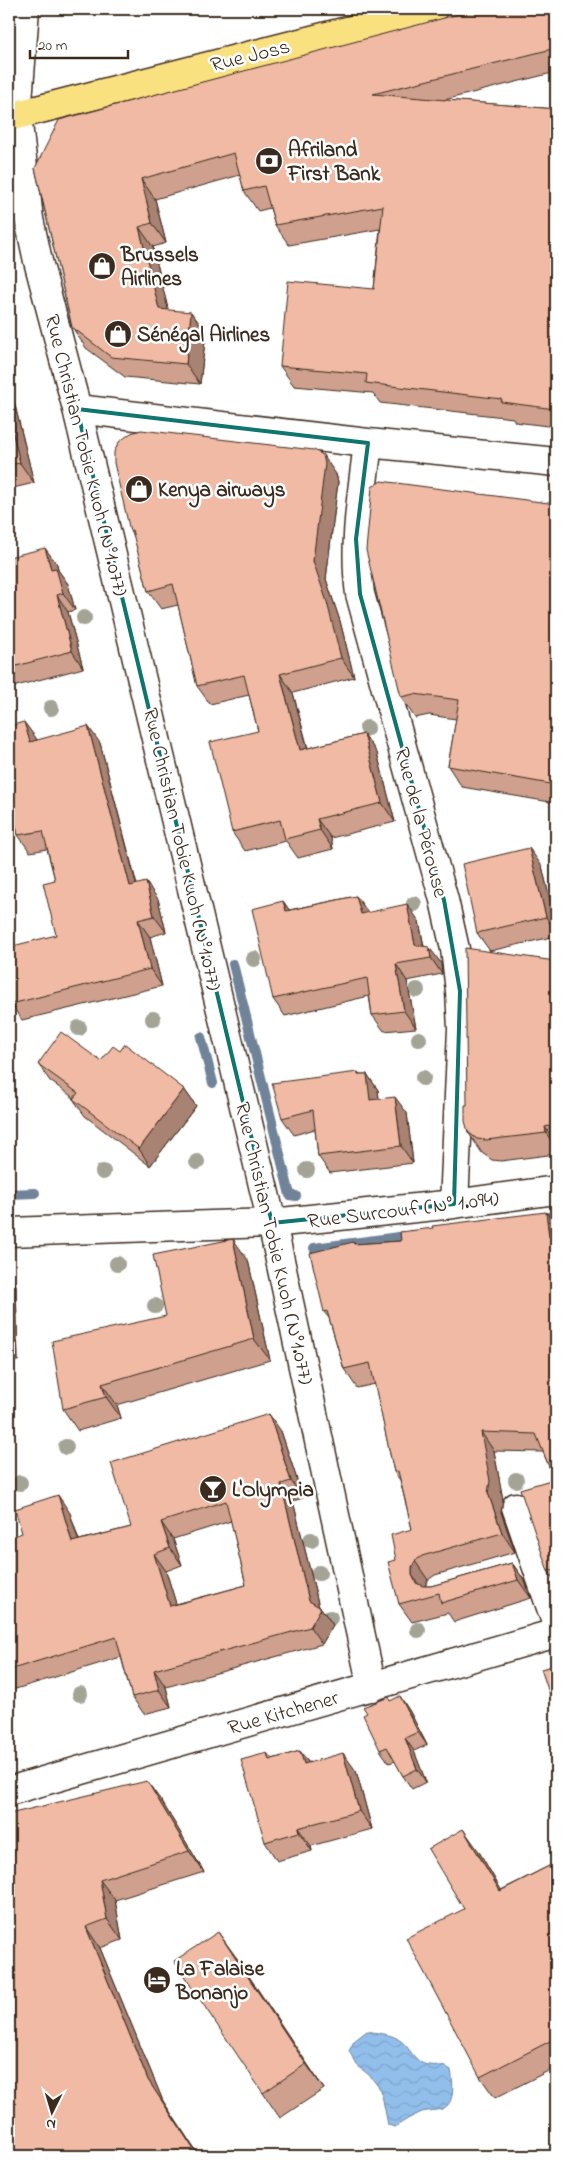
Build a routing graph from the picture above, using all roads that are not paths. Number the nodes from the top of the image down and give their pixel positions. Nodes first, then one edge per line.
1 (24, 9) edge
2 (432, 9) edge
3 (13, 116) edge
4 (77, 409) junction
5 (368, 443) junction
6 (556, 462) edge
7 (556, 1190) edge
8 (454, 1204) junction
9 (272, 1224) junction
10 (9, 1232) edge
11 (516, 1507) dead end
12 (536, 1562) junction
13 (507, 1571) edge
14 (556, 1622) edge
15 (556, 1633) edge
16 (372, 1687) junction
17 (9, 1791) edge

1 - 3 street, Rue Christian Tobie Kuoh (N°1.077)
2 - 3 main road, Rue Joss
3 - 4 street, Rue Christian Tobie Kuoh (N°1.077)
4 - 5 street
4 - 9 street, Rue Christian Tobie Kuoh (N°1.077)
5 - 6 street
5 - 8 street, Rue de la Pérouse
7 - 8 street, Rue Surcouf (N° 1.094)
8 - 9 street, Rue Surcouf (N° 1.094)
9 - 10 street, Rue Surcouf (N° 1.094)
9 - 16 street, Rue Christian Tobie Kuoh (N°1.077)
11 - 12 street
12 - 13 street
12 - 14 street
15 - 16 street, Rue Kitchener
16 - 17 street, Rue Kitchener

